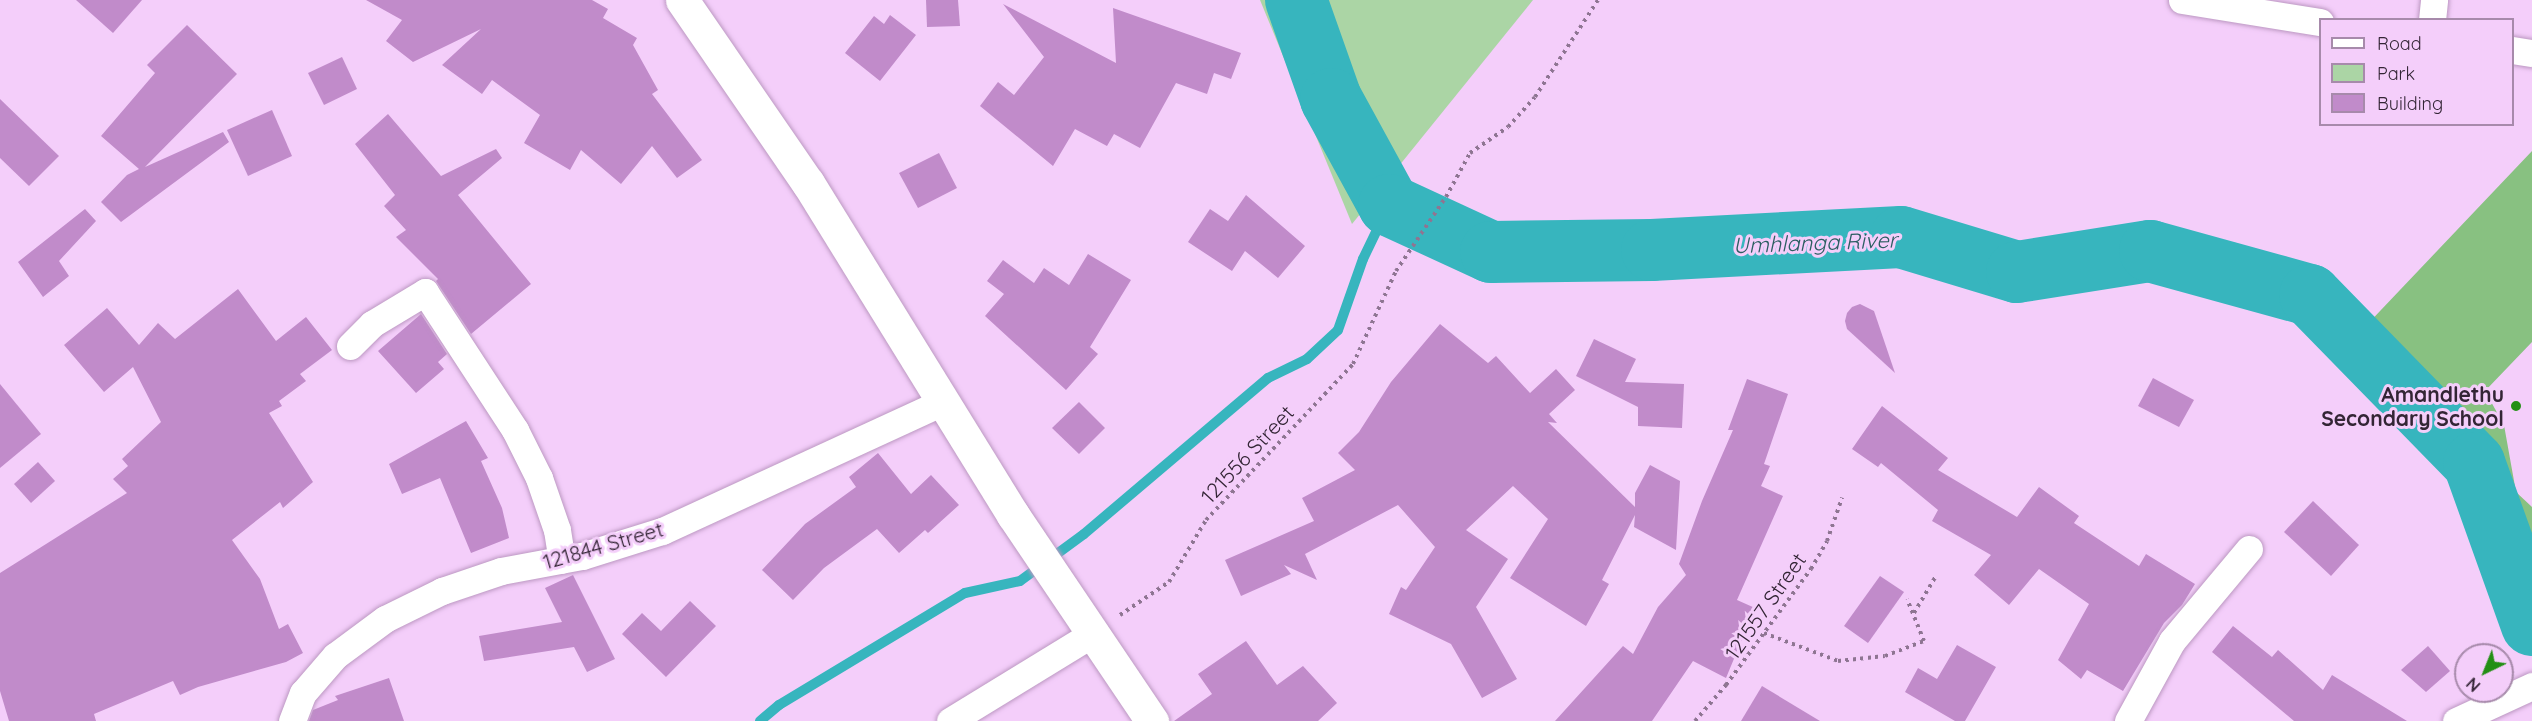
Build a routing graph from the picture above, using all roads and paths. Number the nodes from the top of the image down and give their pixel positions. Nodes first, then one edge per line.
1 (681, 0) edge
2 (1598, 0) edge
3 (2182, 0) edge
4 (2434, 0) edge
5 (2432, 18) edge
6 (2319, 22) edge
7 (2514, 50) edge
8 (2532, 53) edge
9 (350, 346) dead end
10 (945, 401) junction
11 (1842, 498) dead end
12 (2249, 549) dead end
13 (562, 560) junction
14 (1936, 576) dead end
15 (1907, 599) dead end
16 (1914, 613) junction
17 (1764, 633) junction
18 (1092, 634) junction
19 (2532, 686) edge
20 (292, 721) edge
21 (950, 721) edge
22 (1152, 721) edge
23 (1695, 721) edge
24 (2128, 721) edge
25 (2456, 721) edge

1 - 10 street
2 - 18 path, 121556 Street
3 - 6 street
4 - 5 street
7 - 8 street
9 - 13 street
10 - 13 street, 121844 Street
10 - 18 street
11 - 17 path, 121557 Street
12 - 24 street
13 - 20 street, 121844 Street
14 - 16 path
15 - 16 path
16 - 17 path
17 - 23 path, 121557 Street
18 - 21 street
18 - 22 street
19 - 25 street

